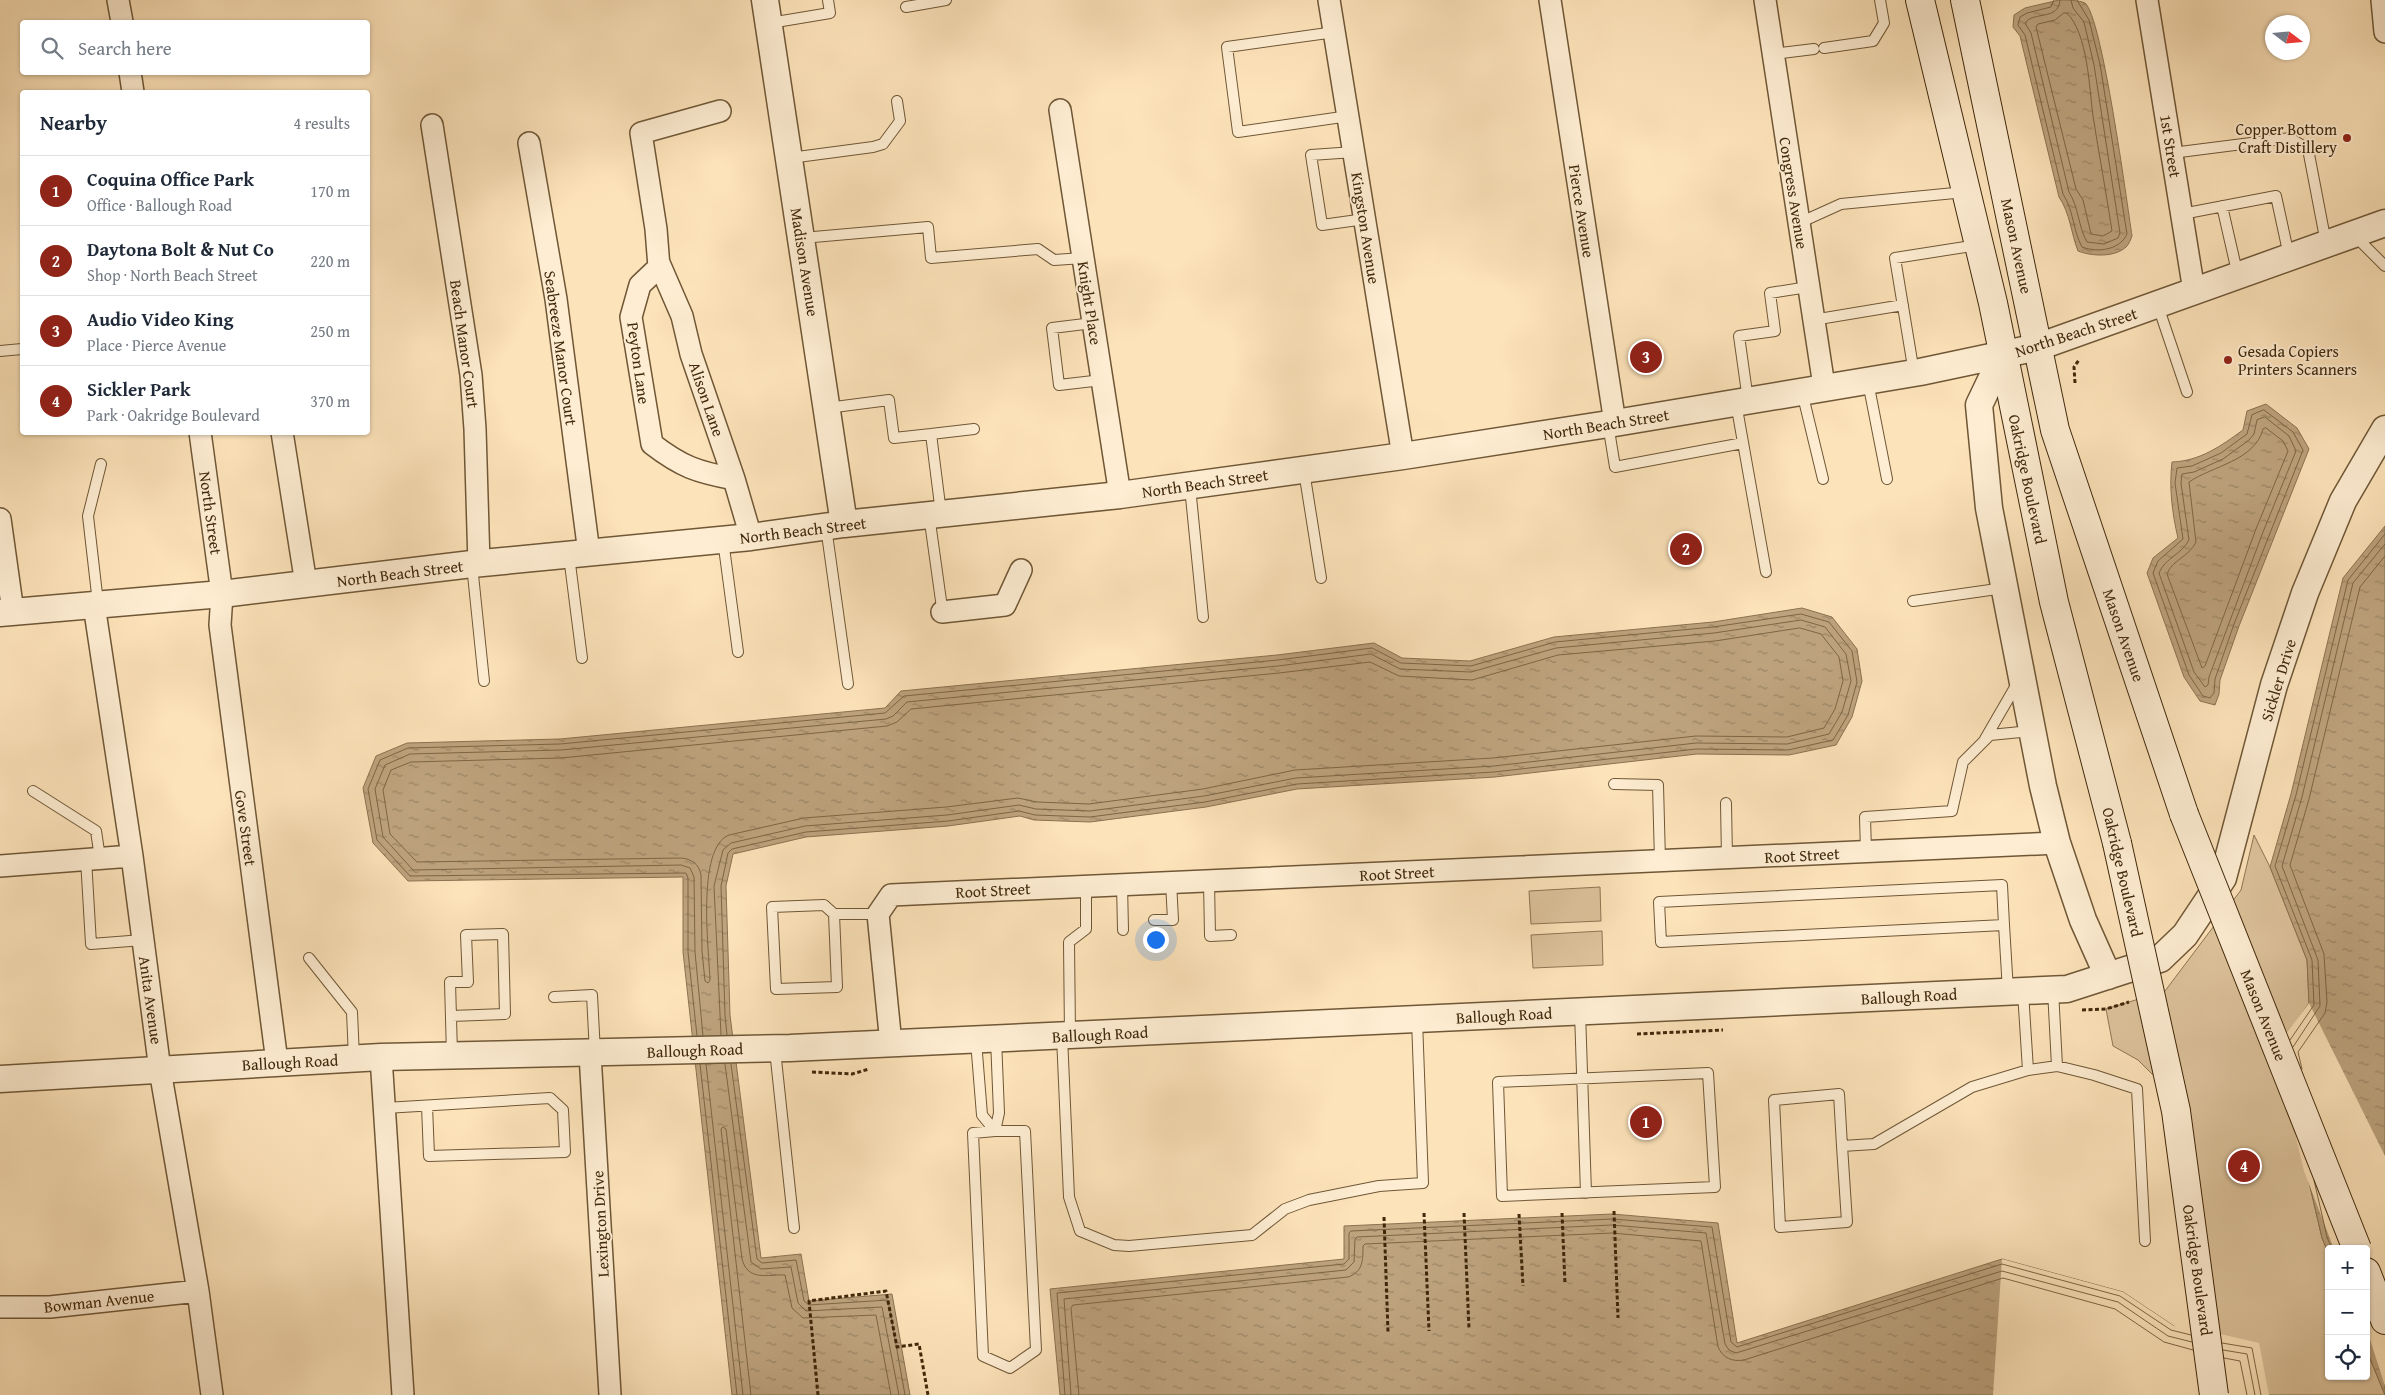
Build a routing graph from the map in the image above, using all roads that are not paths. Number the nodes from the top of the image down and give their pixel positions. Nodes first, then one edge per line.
1 (118, 0) edge
2 (828, 0) edge
3 (946, 0) edge
4 (1330, 0) edge
5 (1550, 0) edge
6 (1770, 0) edge
7 (1880, 0) edge
8 (1920, 0) edge
9 (1965, 0) edge
10 (2148, 0) edge
11 (2382, 0) edge
12 (906, 7) dead end
13 (767, 12) edge
14 (122, 20) edge
15 (1335, 32) junction
16 (2385, 32) edge
17 (1773, 54) junction
18 (130, 75) edge
19 (133, 90) edge
20 (897, 101) dead end
21 (1060, 110) dead end
22 (720, 112) dead end
23 (1349, 116) junction
24 (432, 125) dead end
25 (529, 143) dead end
26 (1354, 152) junction
27 (2172, 153) junction
28 (789, 158) junction
29 (1966, 192) junction
30 (2222, 206) junction
31 (2182, 214) junction
32 (1365, 219) junction
33 (1799, 223) junction
34 (2385, 224) edge
35 (2354, 235) junction
36 (801, 238) junction
37 (1979, 244) junction
38 (2327, 244) junction
39 (2290, 257) junction
40 (1082, 258) junction
41 (659, 263) junction
42 (2385, 266) edge
43 (2238, 276) junction
44 (1808, 287) junction
45 (2194, 291) junction
46 (2157, 304) junction
47 (1903, 305) junction
48 (1813, 320) junction
49 (1093, 323) junction
50 (2038, 347) junction
51 (20, 349) edge
52 (0, 351) edge
53 (2003, 355) junction
54 (1914, 372) junction
55 (1102, 380) junction
56 (1868, 380) junction
57 (1812, 388) junction
58 (2186, 392) dead end
59 (1742, 401) junction
60 (827, 408) junction
61 (1611, 423) junction
62 (974, 429) dead end
63 (2385, 429) edge
64 (931, 434) junction
65 (200, 435) edge
66 (282, 435) edge
67 (1743, 443) junction
68 (1403, 456) junction
69 (101, 464) dead end
70 (1304, 470) junction
71 (734, 479) junction
72 (1823, 479) dead end
73 (1887, 479) dead end
74 (1190, 486) junction
75 (1120, 495) junction
76 (935, 515) junction
77 (0, 519) edge
78 (835, 525) junction
79 (751, 536) junction
80 (723, 540) junction
81 (579, 554) junction
82 (476, 564) junction
83 (1021, 570) dead end
84 (1766, 572) dead end
85 (1321, 578) dead end
86 (306, 584) junction
87 (2004, 588) junction
88 (222, 594) junction
89 (1913, 601) dead end
90 (96, 604) junction
91 (6, 612) edge
92 (942, 614) joint
93 (1203, 617) dead end
94 (738, 652) dead end
95 (582, 658) dead end
96 (2021, 677) junction
97 (484, 681) dead end
98 (848, 684) dead end
99 (2032, 731) junction
100 (1987, 738) junction
101 (1614, 784) dead end
102 (33, 791) dead end
103 (1726, 803) dead end
104 (2057, 843) junction
105 (1866, 852) junction
106 (132, 856) junction
107 (1727, 858) junction
108 (93, 859) junction
109 (1660, 861) junction
110 (0, 866) edge
111 (1209, 881) junction
112 (1171, 882) junction
113 (1122, 884) junction
114 (1086, 886) junction
115 (834, 914) junction
116 (878, 914) junction
117 (1154, 920) dead end
118 (2004, 925) junction
119 (1123, 930) dead end
120 (1231, 935) dead end
121 (2185, 935) joint
122 (143, 940) junction
123 (308, 958) dead end
124 (2108, 976) junction
125 (2053, 990) junction
126 (2015, 991) junction
127 (554, 997) dead end
128 (1580, 1011) junction
129 (451, 1016) junction
130 (1416, 1019) junction
131 (1066, 1036) junction
132 (986, 1039) junction
133 (891, 1044) junction
134 (775, 1048) junction
135 (592, 1054) junction
136 (452, 1056) junction
137 (381, 1057) junction
138 (354, 1059) junction
139 (277, 1062) junction
140 (2057, 1066) junction
141 (160, 1070) junction
142 (2028, 1070) junction
143 (1582, 1078) junction
144 (0, 1079) edge
145 (427, 1106) junction
146 (384, 1108) junction
147 (994, 1131) junction
148 (1842, 1146) junction
149 (1586, 1192) junction
150 (794, 1228) dead end
151 (2146, 1241) dead end
152 (2355, 1245) edge
153 (2370, 1282) edge
154 (198, 1291) junction
155 (0, 1307) edge
156 (2385, 1320) edge
157 (212, 1395) edge
158 (403, 1395) edge
159 (610, 1395) edge
160 (2214, 1395) edge

1 - 14 street
2 - 13 lane
3 - 12 lane
4 - 15 street, Kingston Avenue
5 - 61 street, Pierce Avenue
6 - 17 street, Congress Avenue
7 - 17 lane
8 - 29 main road
9 - 50 main road, Mason Avenue
10 - 27 street, 1st Street
11 - 16 street
13 - 28 street, Madison Avenue
15 - 23 street, Kingston Avenue
15 - 23 lane
17 - 33 street, Congress Avenue
18 - 19 street
20 - 28 lane
21 - 40 street, Knight Place
22 - 41 street
23 - 26 street, Kingston Avenue
24 - 82 street, Beach Manor Court
25 - 81 street, Seabreeze Manor Court
26 - 32 street, Kingston Avenue
26 - 32 lane
27 - 31 street, 1st Street
27 - 38 lane
28 - 36 street, Madison Avenue
29 - 33 lane
29 - 37 main road
30 - 31 lane
30 - 39 lane
30 - 43 lane
31 - 45 street, 1st Street
32 - 68 street, Kingston Avenue
33 - 44 street, Congress Avenue
34 - 35 street, North Beach Street
35 - 38 street, North Beach Street
35 - 42 lane
36 - 40 lane
36 - 60 street, Madison Avenue
37 - 47 lane
37 - 53 main road
38 - 39 street, North Beach Street
39 - 43 street, North Beach Street
40 - 49 street, Knight Place
41 - 71 street, Alison Lane
41 - 71 street, Peyton Lane
43 - 45 street, North Beach Street
44 - 48 street, Congress Avenue
44 - 59 lane
45 - 46 street, North Beach Street
46 - 50 street, North Beach Street
46 - 58 lane
47 - 48 lane
47 - 54 lane
48 - 57 street, Congress Avenue
49 - 55 street, Knight Place
49 - 55 lane
50 - 53 street, North Beach Street
50 - 152 main road, Mason Avenue, bridge
51 - 52 lane
53 - 54 street, North Beach Street
53 - 87 street
53 - 160 main road, Oakridge Boulevard, bridge
54 - 56 street, North Beach Street
55 - 75 street, Knight Place
56 - 57 street, North Beach Street
56 - 73 lane
57 - 59 street, North Beach Street
57 - 72 lane
59 - 61 street, North Beach Street
59 - 67 lane
60 - 64 lane
60 - 78 street, Madison Avenue
61 - 67 lane
61 - 68 street, North Beach Street
62 - 64 lane
63 - 121 street, Sickler Drive
64 - 76 lane
65 - 88 street, North Street
66 - 86 street
67 - 84 lane
68 - 70 street, North Beach Street
69 - 90 lane
70 - 74 street, North Beach Street
70 - 85 lane
71 - 79 street, Alison Lane
74 - 75 street, North Beach Street
74 - 93 lane
75 - 76 street, North Beach Street
76 - 78 street, North Beach Street
76 - 92 lane
77 - 91 street
78 - 79 street, North Beach Street
78 - 98 lane
79 - 80 street, North Beach Street
80 - 81 street, North Beach Street
80 - 94 lane
81 - 82 street, North Beach Street
81 - 95 lane
82 - 86 street, North Beach Street
82 - 97 lane
83 - 92 street
86 - 88 street, North Beach Street
87 - 89 lane
87 - 96 street
88 - 90 street, North Beach Street
88 - 139 street, Gove Street
90 - 91 street, North Beach Street
90 - 106 street, Anita Avenue
96 - 99 street
96 - 100 lane
99 - 100 lane
99 - 104 street
100 - 105 lane
101 - 109 lane
102 - 108 lane
103 - 107 lane
104 - 105 street, Root Street
104 - 124 street
105 - 107 street, Root Street
106 - 108 street
106 - 122 street, Anita Avenue
107 - 109 street, Root Street
108 - 110 street
108 - 122 lane
109 - 111 street, Root Street
111 - 112 street, Root Street
111 - 120 lane
112 - 113 street, Root Street
112 - 117 lane
113 - 114 street, Root Street
113 - 119 lane
114 - 116 street, Root Street
114 - 131 lane
115 - 115 lane
115 - 116 lane
116 - 133 street
118 - 118 lane
118 - 126 lane
121 - 124 street, Ballough Road
122 - 141 street, Anita Avenue
123 - 138 lane
124 - 125 street, Ballough Road
125 - 126 street, Ballough Road
125 - 140 lane
126 - 128 street, Ballough Road
126 - 142 lane
127 - 135 lane
128 - 130 street, Ballough Road
128 - 143 lane
129 - 129 lane
129 - 136 lane
130 - 131 street, Ballough Road
130 - 131 lane
131 - 132 street, Ballough Road
132 - 133 street, Ballough Road
132 - 147 lane
132 - 147 lane
133 - 134 street, Ballough Road
134 - 135 street, Ballough Road
134 - 150 lane
135 - 136 street, Ballough Road
135 - 159 street, Lexington Drive
136 - 137 street, Ballough Road
137 - 138 street, Ballough Road
137 - 146 street
138 - 139 street, Ballough Road
139 - 141 street, Ballough Road
140 - 142 lane
140 - 151 lane
141 - 144 street, Ballough Road
141 - 154 street, Anita Avenue
142 - 148 lane
143 - 149 lane
143 - 149 lane
143 - 149 lane
145 - 145 lane
145 - 146 lane
146 - 158 street
147 - 147 lane
148 - 148 lane
153 - 156 main road
154 - 155 street, Bowman Avenue
154 - 157 street, Anita Avenue

